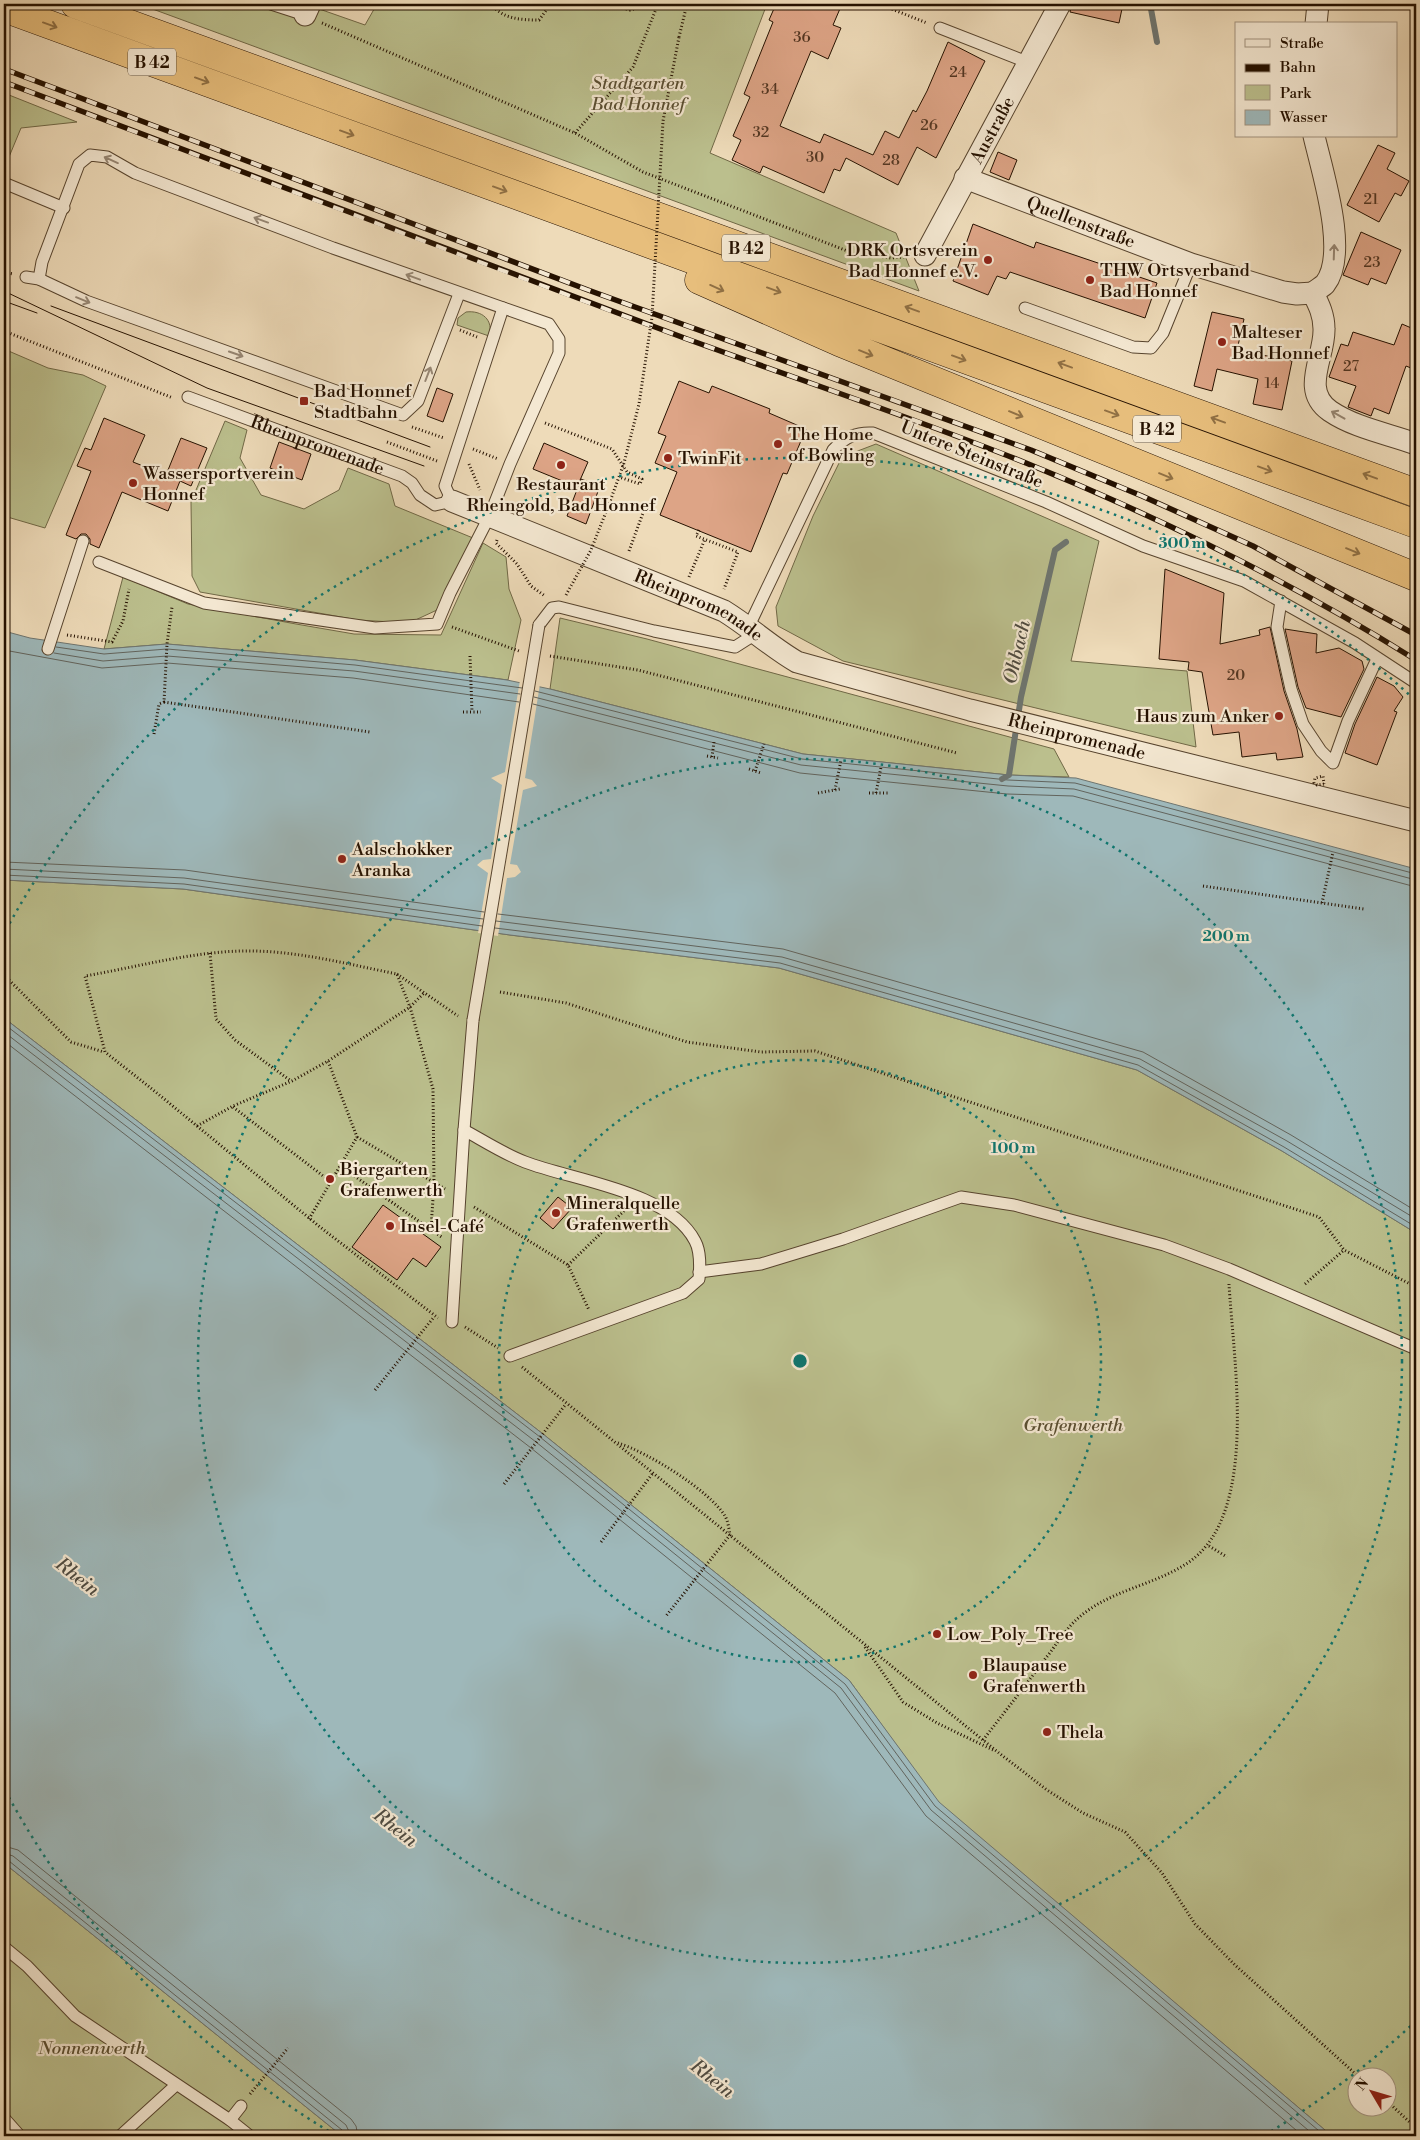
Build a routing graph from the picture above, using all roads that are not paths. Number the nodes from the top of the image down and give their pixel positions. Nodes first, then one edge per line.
1 (75, 4) edge
2 (270, 4) edge
3 (1060, 4) edge
4 (1318, 4) edge
5 (4, 8) edge
6 (308, 10) edge
7 (1316, 22) edge
8 (940, 28) road end
9 (1028, 62) junction
10 (1314, 138) edge
11 (965, 178) junction
12 (4, 183) edge
13 (64, 208) junction
14 (597, 224) junction
15 (925, 255) road end
16 (1191, 264) junction
17 (26, 277) dead end
18 (39, 279) junction
19 (1312, 293) junction
20 (459, 294) junction
21 (503, 308) junction
22 (1025, 308) dead end
23 (188, 397) road end
24 (1416, 444) edge
25 (1416, 493) edge
26 (452, 501) junction
27 (490, 514) junction
28 (1416, 524) edge
29 (83, 542) dead end
30 (99, 562) dead end
31 (1416, 577) edge
32 (1281, 601) junction
33 (753, 630) junction
34 (48, 649) dead end
35 (1377, 659) junction
36 (1416, 683) edge
37 (1416, 820) edge
38 (464, 1130) junction
39 (700, 1272) junction
40 (452, 1322) road end
41 (1416, 1349) edge
42 (510, 1356) road end
43 (4, 1947) edge
44 (176, 2085) junction
45 (241, 2106) dead end
46 (4, 2118) edge
47 (230, 2120) junction
48 (20, 2136) edge
49 (120, 2136) edge
50 (250, 2136) edge

25 -> 1 highway, B 42
2 - 6 lane
3 - 9 street, Austraße
4 - 7 street
5 -> 14 highway, B 42
8 - 9 lane
9 - 11 street, Austraße
19 -> 10 street
11 - 15 street, Austraße
11 - 16 street, Quellenstraße
12 - 13 lane
13 - 18 lane
20 -> 13 lane
14 -> 28 highway, B 42
14 -> 31 highway
16 - 19 street, Quellenstraße
16 - 22 lane
17 - 18 lane
18 -> 20 lane
24 -> 19 street
20 - 21 lane
21 - 26 lane
21 - 27 lane
23 - 26 lane, Rheinpromenade
26 - 27 street, Rheinpromenade
27 - 30 lane
27 - 33 street, Rheinpromenade
29 - 34 lane
32 - 33 lane, Untere Steinstraße
32 - 35 lane, Untere Steinstraße
32 - 35 lane
33 - 37 street, Rheinpromenade
33 - 38 lane, bridge
35 - 36 lane, Untere Steinstraße
38 - 39 lane
38 - 40 lane
39 - 41 lane
39 - 42 lane
43 - 44 lane
44 - 47 lane
44 - 49 lane
45 - 47 lane
46 - 48 lane
47 - 50 lane

